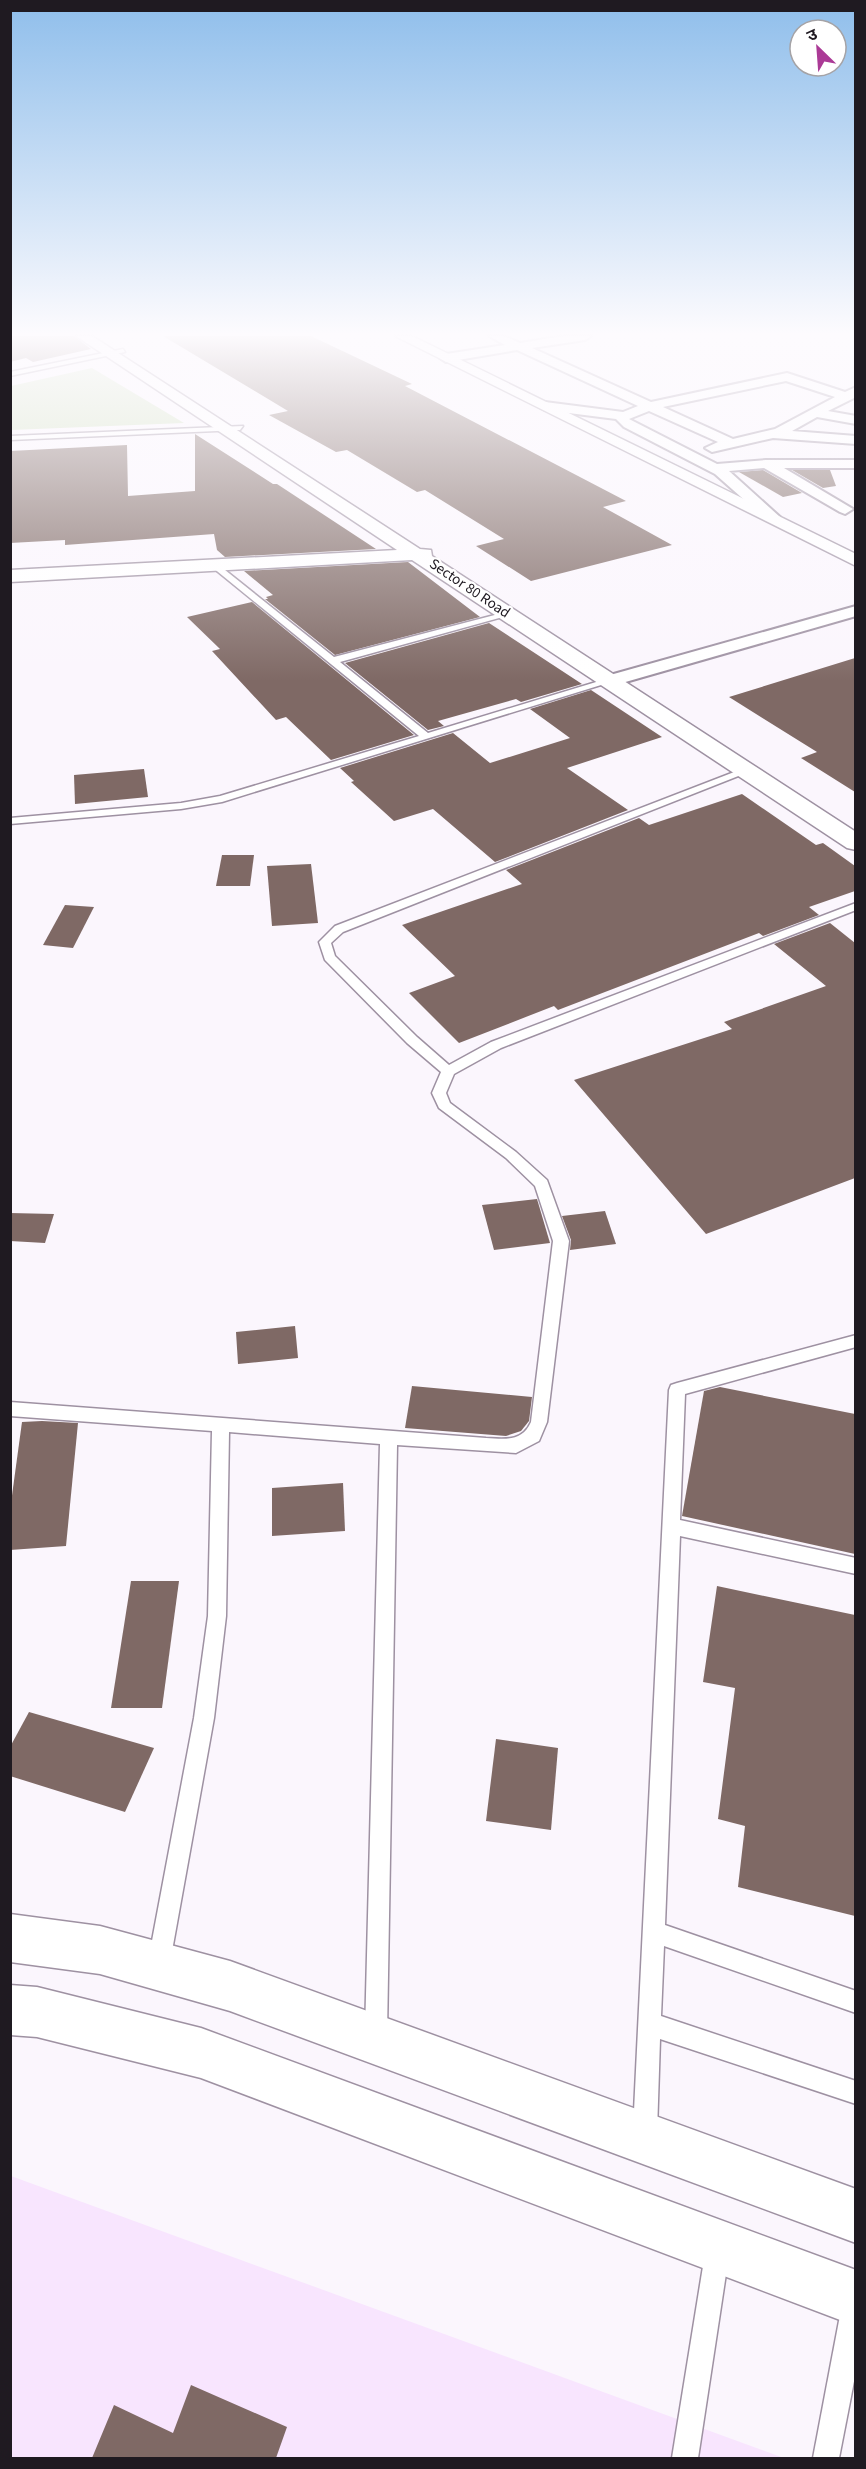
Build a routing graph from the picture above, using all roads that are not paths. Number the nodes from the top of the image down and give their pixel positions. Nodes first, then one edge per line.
1 (268, 451) edge
2 (637, 451) edge
3 (684, 451) edge
4 (700, 451) edge
5 (690, 454) junction
6 (766, 464) junction
7 (836, 464) junction
8 (855, 464) edge
9 (715, 468) junction
10 (855, 477) edge
11 (845, 509) dead end
12 (772, 517) junction
13 (423, 550) junction
14 (855, 561) edge
15 (215, 565) junction
16 (10, 566) edge
17 (10, 576) edge
18 (855, 611) edge
19 (507, 613) junction
20 (332, 660) junction
21 (629, 676) junction
22 (609, 681) junction
23 (424, 736) junction
24 (746, 771) junction
25 (10, 821) edge
26 (855, 821) edge
27 (855, 843) edge
28 (855, 906) edge
29 (448, 1071) junction
30 (855, 1341) edge
31 (10, 1409) edge
32 (221, 1424) junction
33 (389, 1437) junction
34 (671, 1526) junction
35 (855, 1566) edge
36 (654, 1932) junction
37 (10, 1938) edge
38 (158, 1966) junction
39 (855, 2002) edge
40 (10, 2010) edge
41 (650, 2024) junction
42 (376, 2040) junction
43 (855, 2093) edge
44 (644, 2138) junction
45 (855, 2216) edge
46 (718, 2247) junction
47 (855, 2300) edge
48 (685, 2458) edge
49 (826, 2458) edge

1 - 13 street, Sector 80 Road
2 - 12 street
3 - 5 street
4 - 5 street
5 - 9 street
6 - 7 street
6 - 9 street
6 - 11 street
7 - 8 street
7 - 10 street
9 - 12 street
12 - 14 street
13 - 15 street
13 - 16 street
13 - 19 street, Sector 80 Road
13 - 21 street, Sector 80 Road
15 - 17 street
15 - 20 lane
18 - 21 street
19 - 20 lane
19 - 22 street, Sector 80 Road
20 - 23 lane
21 - 22 street
21 - 26 street, Sector 80 Road
22 - 23 lane
22 - 24 street, Sector 80 Road
23 - 25 lane
24 - 27 street, Sector 80 Road
24 - 29 lane
28 - 29 lane
29 - 33 lane
30 - 34 lane
31 - 32 lane
32 - 33 lane
32 - 38 lane
33 - 42 lane
34 - 35 lane
34 - 36 lane
36 - 39 lane
36 - 41 lane
37 - 38 street
38 - 42 street
40 - 46 street
41 - 43 lane
41 - 44 lane
42 - 44 street
44 - 45 street
46 - 47 street
46 - 48 lane
47 - 49 lane

